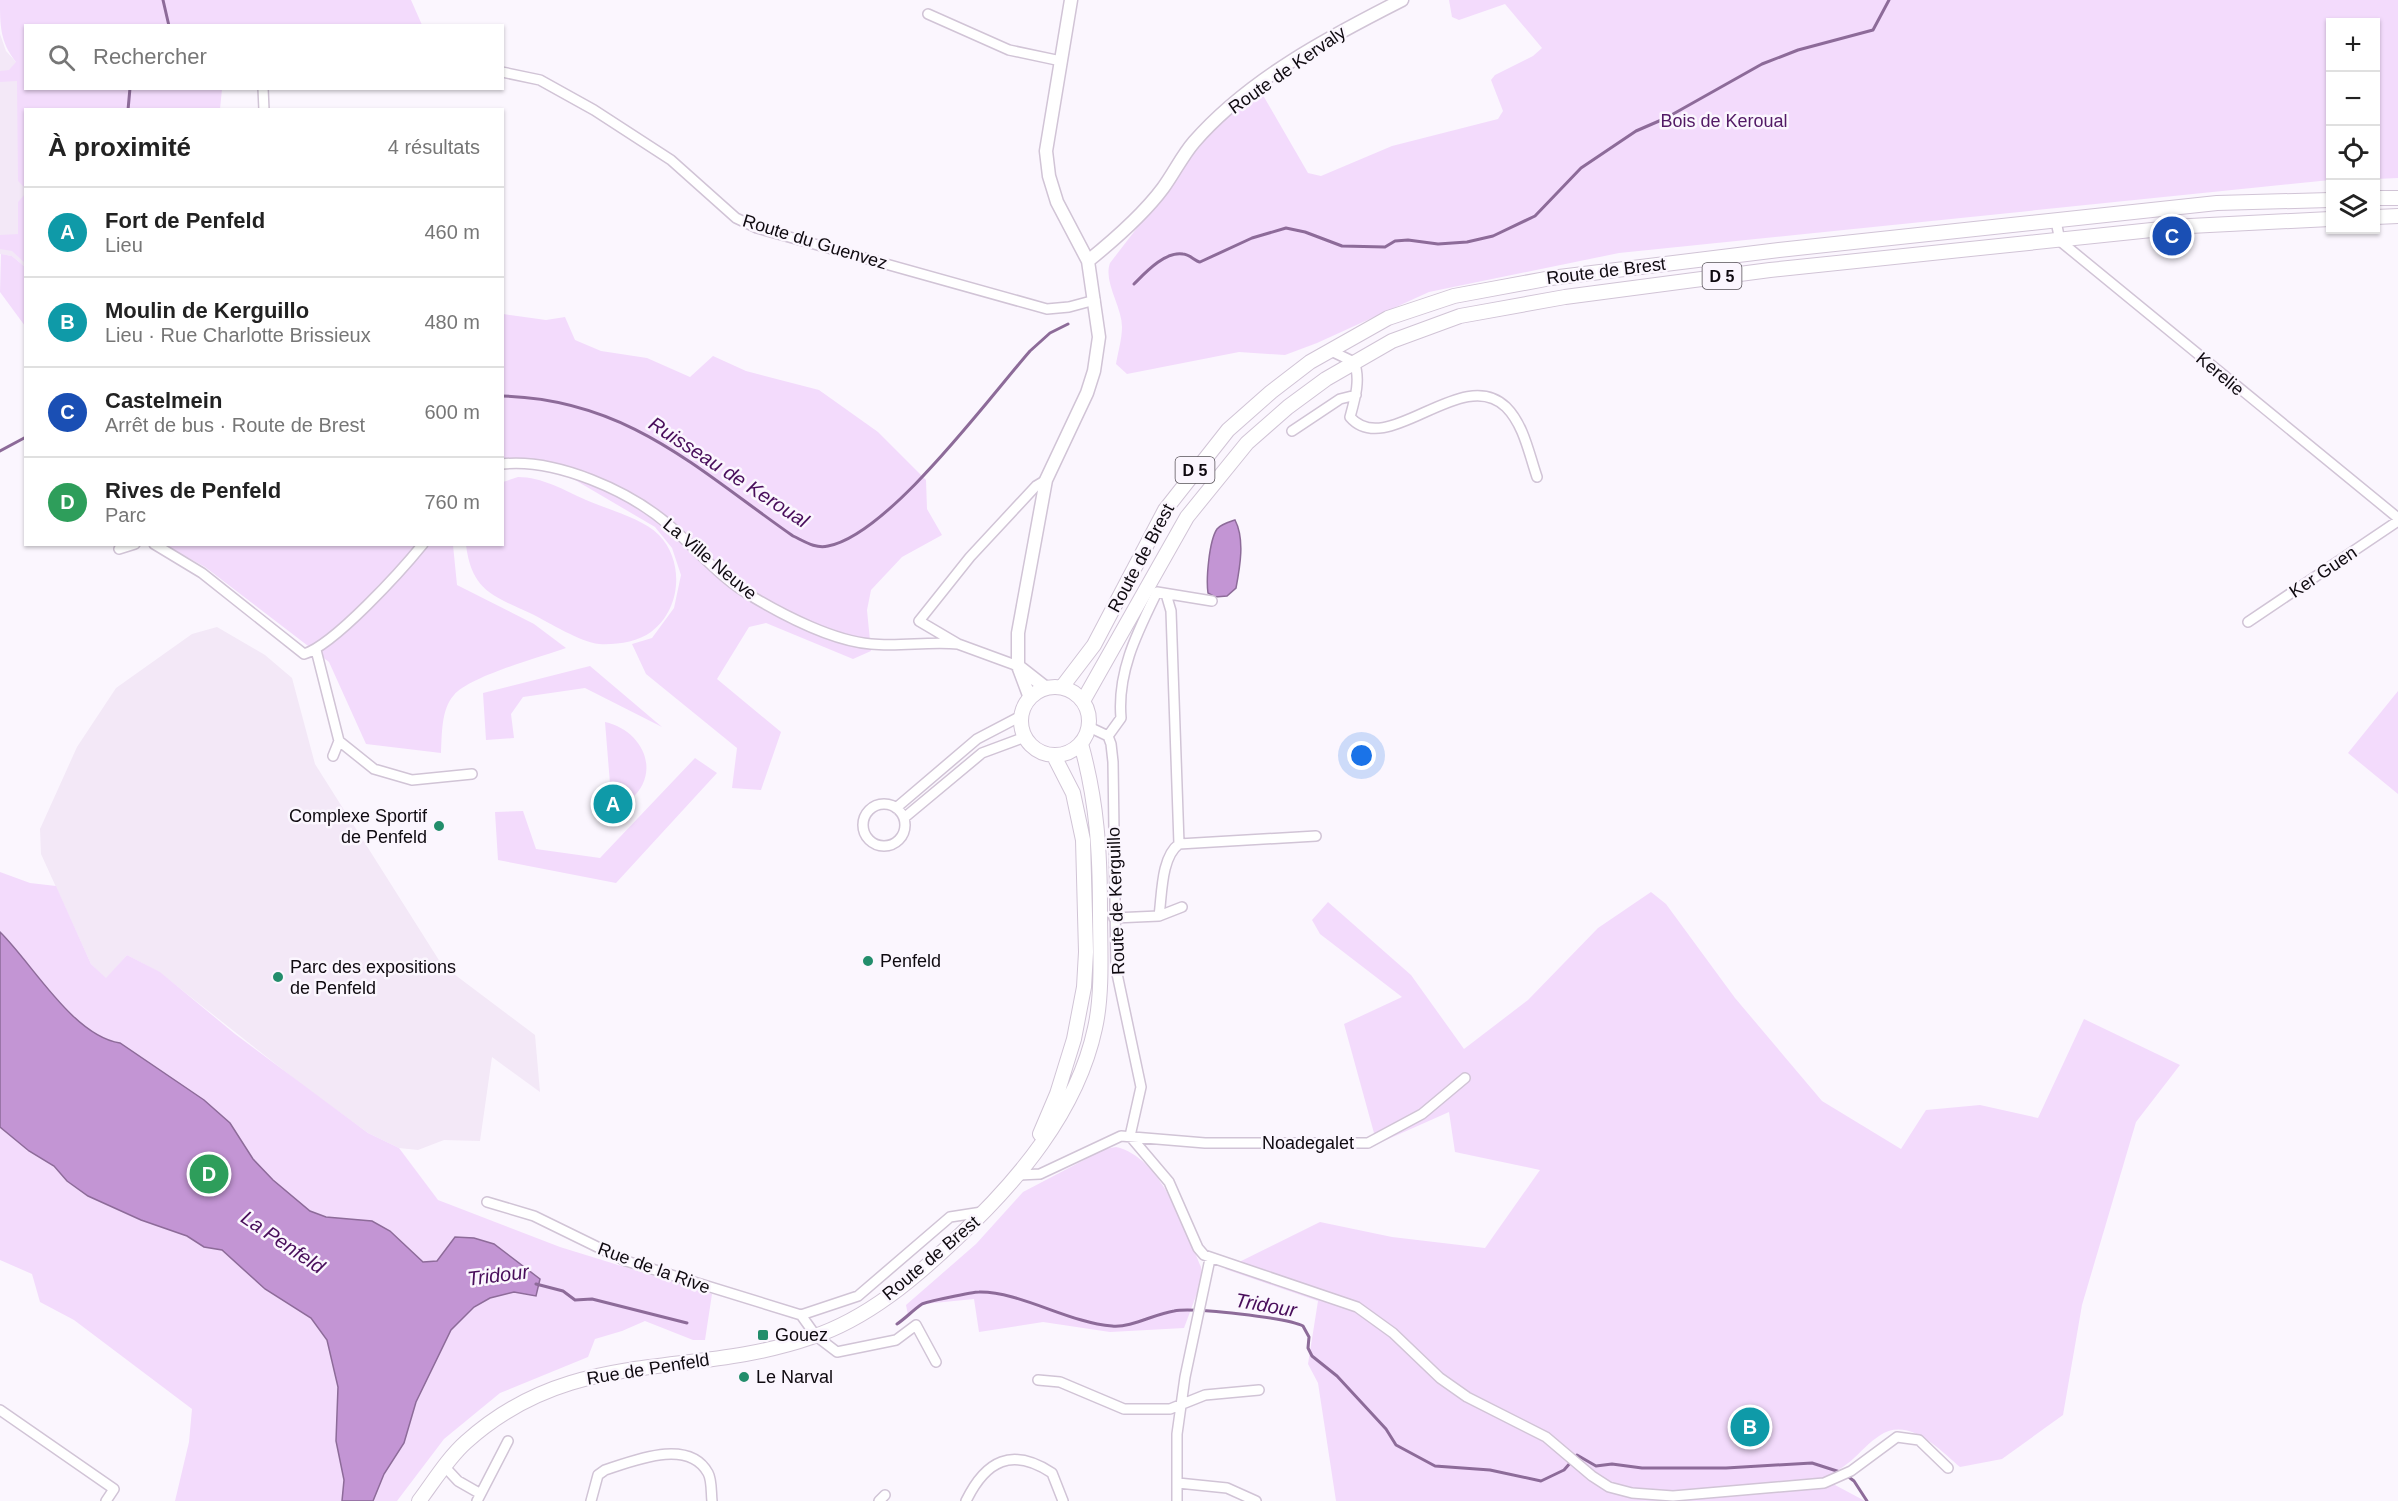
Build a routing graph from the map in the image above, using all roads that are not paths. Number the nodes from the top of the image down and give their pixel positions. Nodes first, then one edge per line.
1 (1071, 0) edge
2 (1402, 0) edge
3 (928, 14) dead end
4 (1061, 61) junction
5 (504, 72) edge
6 (262, 90) edge
7 (264, 108) edge
8 (2380, 198) edge
9 (2398, 198) edge
10 (2326, 200) edge
11 (2398, 216) edge
12 (2380, 217) edge
13 (2326, 219) edge
14 (2056, 221) junction
15 (2060, 241) junction
16 (1088, 261) junction
17 (1095, 300) junction
18 (1329, 350) junction
19 (1354, 362) junction
20 (1356, 395) junction
21 (1292, 431) dead end
22 (504, 464) edge
23 (1537, 477) dead end
24 (1046, 480) junction
25 (2398, 520) edge
26 (129, 546) edge
27 (157, 546) edge
28 (421, 546) edge
29 (119, 549) dead end
30 (1166, 594) junction
31 (1212, 601) dead end
32 (2248, 622) dead end
33 (958, 644) junction
34 (316, 650) junction
35 (1018, 666) junction
36 (1062, 687) junction
37 (1046, 688) junction
38 (1030, 698) junction
39 (1083, 701) junction
40 (1022, 716) junction
41 (1089, 727) junction
42 (1108, 736) junction
43 (1024, 737) junction
44 (339, 741) junction
45 (1081, 744) junction
46 (333, 756) dead end
47 (1054, 756) junction
48 (472, 774) dead end
49 (896, 808) junction
50 (904, 818) junction
51 (1316, 836) dead end
52 (1179, 844) junction
53 (1182, 907) dead end
54 (1159, 916) junction
55 (1114, 918) junction
56 (1466, 1078) dead end
57 (1130, 1136) junction
58 (1029, 1159) junction
59 (1019, 1174) junction
60 (487, 1202) dead end
61 (985, 1212) junction
62 (1210, 1259) junction
63 (801, 1315) junction
64 (816, 1336) junction
65 (936, 1362) dead end
66 (1038, 1380) dead end
67 (1259, 1390) dead end
68 (1181, 1406) junction
69 (0, 1410) edge
70 (508, 1441) dead end
71 (444, 1466) junction
72 (1948, 1468) dead end
73 (1178, 1483) junction
74 (478, 1497) edge
75 (106, 1501) edge
76 (419, 1501) edge
77 (591, 1501) edge
78 (712, 1501) edge
79 (966, 1501) edge
80 (1063, 1501) edge
81 (1177, 1501) edge
82 (1256, 1501) edge

1 - 4 street
2 - 16 street, Route de Kervaly
3 - 4 street
4 - 16 street
5 - 17 street, Route du Guenvez
6 - 7 street
8 - 9 main road
10 - 14 main road, Route de Brest / D 5
11 - 12 main road
13 - 15 main road, Route de Brest / D 5
14 - 15 street
14 - 18 main road, Route de Brest / D 5
15 - 19 main road, Route de Brest / D 5
15 - 25 street, Kerelie
16 - 17 street
17 - 24 street
18 - 19 street
18 - 36 main road, Route de Brest / D 5
19 - 20 street
19 - 39 main road, Route de Brest / D 5
20 - 21 street
20 - 23 street
22 - 33 street, La Ville Neuve
24 - 33 street
24 - 35 street
25 - 32 street, Ker Guen
26 - 29 street
27 - 34 street
28 - 34 street
30 - 31 street
30 - 42 street
30 - 52 street
33 - 35 street
34 - 44 street
35 - 37 street
35 - 38 street
36 - 37 main road
36 - 39 main road
37 - 38 main road
38 - 40 main road
39 - 41 main road
40 - 43 main road
40 - 49 street
41 - 42 street
41 - 45 main road
42 - 55 street, Route de Kerguillo
43 - 47 main road
43 - 50 street
44 - 46 street
44 - 48 street
45 - 47 main road
45 - 58 main road, Route de Brest
47 - 58 main road, Route de Brest
49 - 50 street
49 - 50 street
51 - 52 street
52 - 54 street
53 - 54 street
54 - 55 street
55 - 57 street, Route de Kerguillo
56 - 57 street, Noadegalet
57 - 59 street
57 - 62 street
58 - 59 main road, Route de Brest
59 - 61 main road, Route de Brest
60 - 63 street, Rue de la Rive
61 - 63 street
61 - 64 main road, Route de Brest
62 - 68 street
62 - 72 street
63 - 64 street
64 - 65 street
64 - 71 main road, Rue de Penfeld
66 - 68 street
67 - 68 street
68 - 73 street
69 - 75 street
70 - 74 street
71 - 74 street
71 - 76 main road, Rue de Penfeld
73 - 81 street
73 - 82 street
77 - 78 street
79 - 80 street

